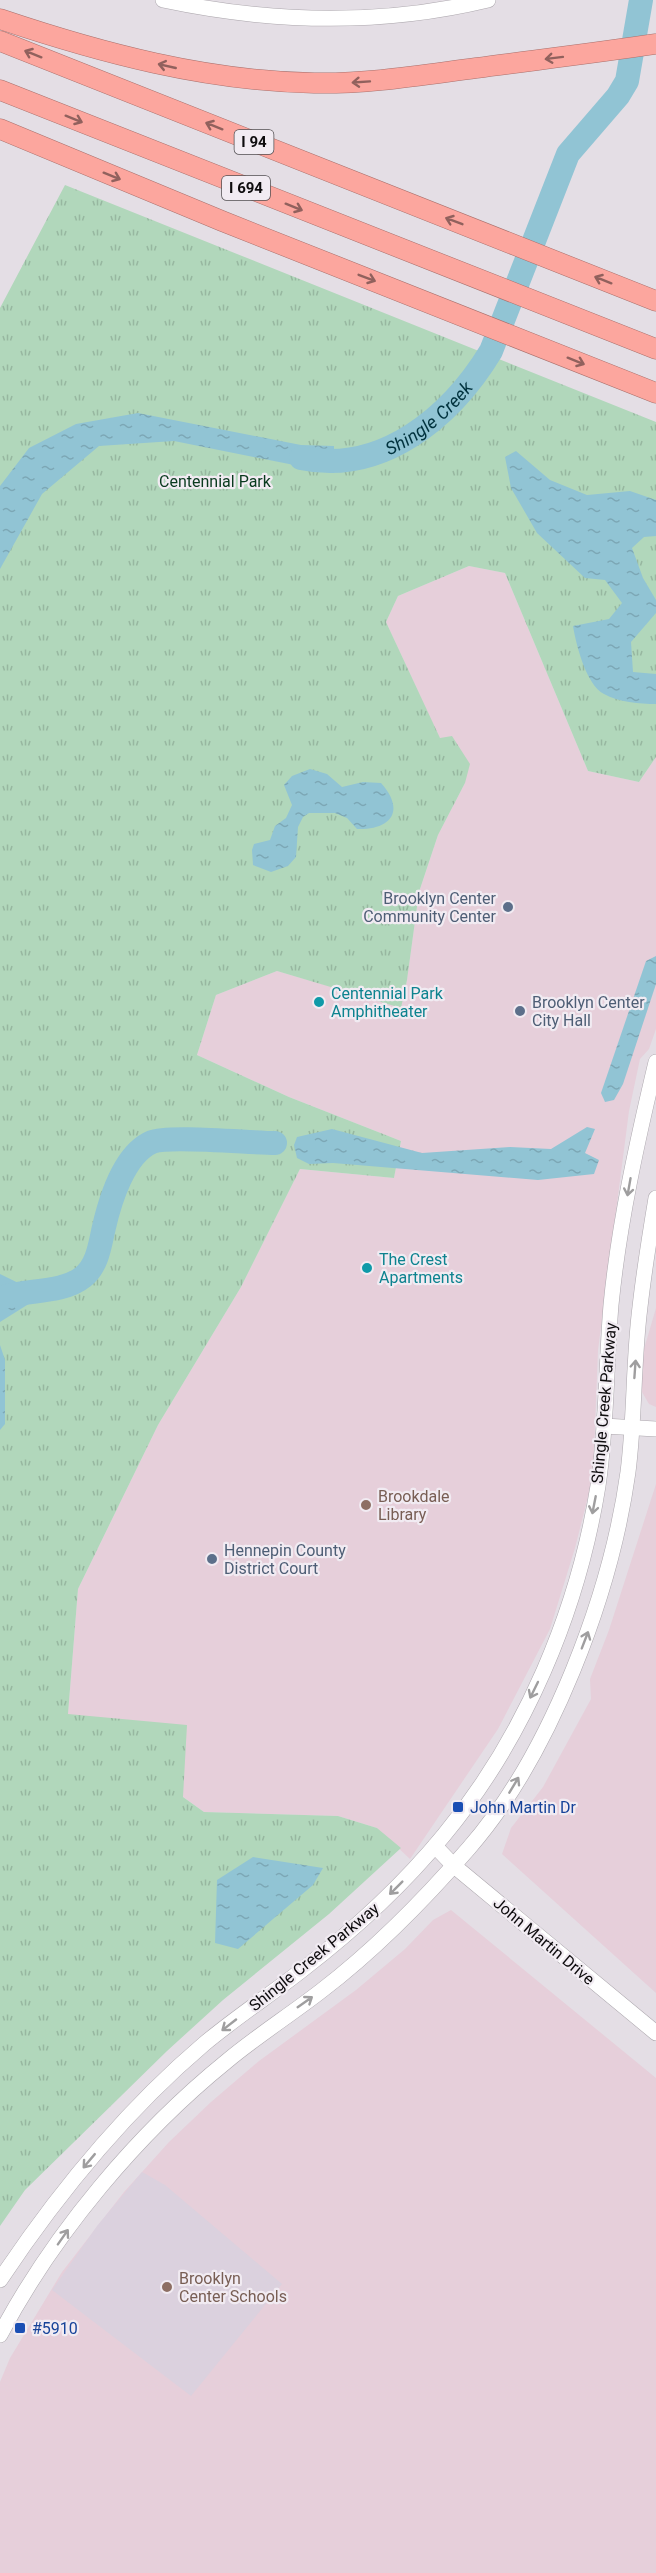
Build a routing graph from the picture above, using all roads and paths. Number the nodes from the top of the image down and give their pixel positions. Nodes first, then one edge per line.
1 (163, 0) edge
2 (488, 0) edge
3 (0, 18) edge
4 (0, 41) edge
5 (656, 45) edge
6 (0, 90) edge
7 (0, 129) edge
8 (656, 302) edge
9 (656, 350) edge
10 (656, 393) edge
11 (656, 1062) edge
12 (656, 1198) edge
13 (604, 1426) junction
14 (632, 1427) junction
15 (656, 1429) edge
16 (435, 1846) junction
17 (453, 1865) junction
18 (656, 2033) edge
19 (0, 2280) edge
20 (0, 2335) edge

1 - 2 street
5 -> 3 highway
8 -> 4 highway, I 94
6 -> 9 highway, I 694
7 -> 10 highway
11 -> 13 street, Shingle Creek Parkway
14 -> 12 street, Shingle Creek Parkway
13 - 14 street
13 -> 16 street, Shingle Creek Parkway
14 - 15 street
17 -> 14 street, Shingle Creek Parkway
16 - 17 street, John Martin Drive
16 -> 19 street, Shingle Creek Parkway
17 - 18 street, John Martin Drive
20 -> 17 street, Shingle Creek Parkway

